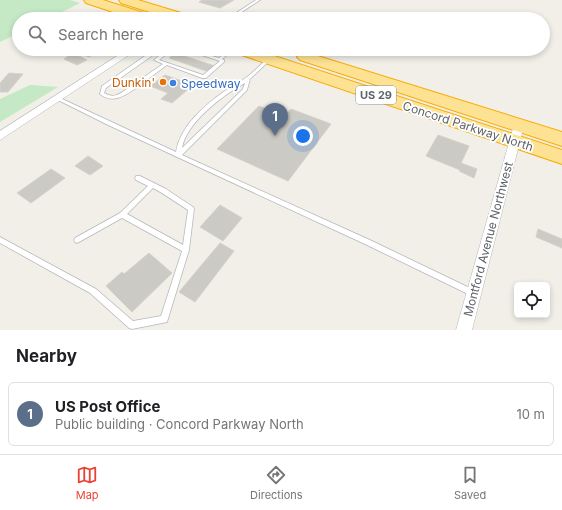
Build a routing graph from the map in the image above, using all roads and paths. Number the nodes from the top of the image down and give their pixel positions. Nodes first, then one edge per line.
1 (90, 0) edge
2 (258, 0) edge
3 (142, 2) edge
4 (124, 5) edge
5 (116, 12) edge
6 (136, 12) edge
7 (166, 12) edge
8 (240, 12) edge
9 (123, 56) edge
10 (148, 56) edge
11 (161, 56) edge
12 (198, 56) edge
13 (208, 56) edge
14 (224, 56) edge
15 (272, 56) edge
16 (280, 56) edge
17 (212, 57) junction
18 (194, 59) dead end
19 (219, 60) junction
20 (179, 61) dead end
21 (205, 63) dead end
22 (166, 64) junction
23 (187, 64) dead end
24 (173, 66) junction
25 (198, 68) dead end
26 (181, 69) junction
27 (192, 73) junction
28 (146, 78) dead end
29 (248, 79) junction
30 (134, 87) dead end
31 (58, 99) junction
32 (516, 133) junction
33 (0, 136) edge
34 (562, 139) edge
35 (178, 155) junction
36 (562, 157) edge
37 (138, 178) dead end
38 (153, 185) junction
39 (122, 215) junction
40 (0, 240) edge
41 (77, 240) dead end
42 (186, 250) junction
43 (474, 293) junction
44 (464, 330) edge

1 - 4 highway
2 - 8 lane
3 - 4 highway
3 - 7 highway
4 - 5 lane
4 - 6 highway
9 - 31 street
10 - 30 lane
11 - 22 lane
12 - 18 lane
13 - 17 lane
14 - 19 lane
15 - 29 lane
16 - 32 highway, Concord Parkway North / US 29
17 - 19 lane
17 - 21 lane
19 - 27 lane
20 - 24 lane
22 - 24 lane
22 - 28 lane
23 - 26 lane
24 - 26 lane
25 - 27 lane
26 - 27 lane
29 - 35 lane
29 - 35 lane
31 - 33 street
31 - 35 lane
32 - 34 highway, Concord Parkway North / US 29
32 - 36 highway, Concord Parkway North / US 29
32 - 43 street, Montford Avenue Northwest
35 - 43 lane
37 - 38 lane
38 - 39 lane
38 - 42 lane
39 - 41 lane
39 - 42 lane
40 - 42 lane
43 - 44 street, Montford Avenue Northwest

